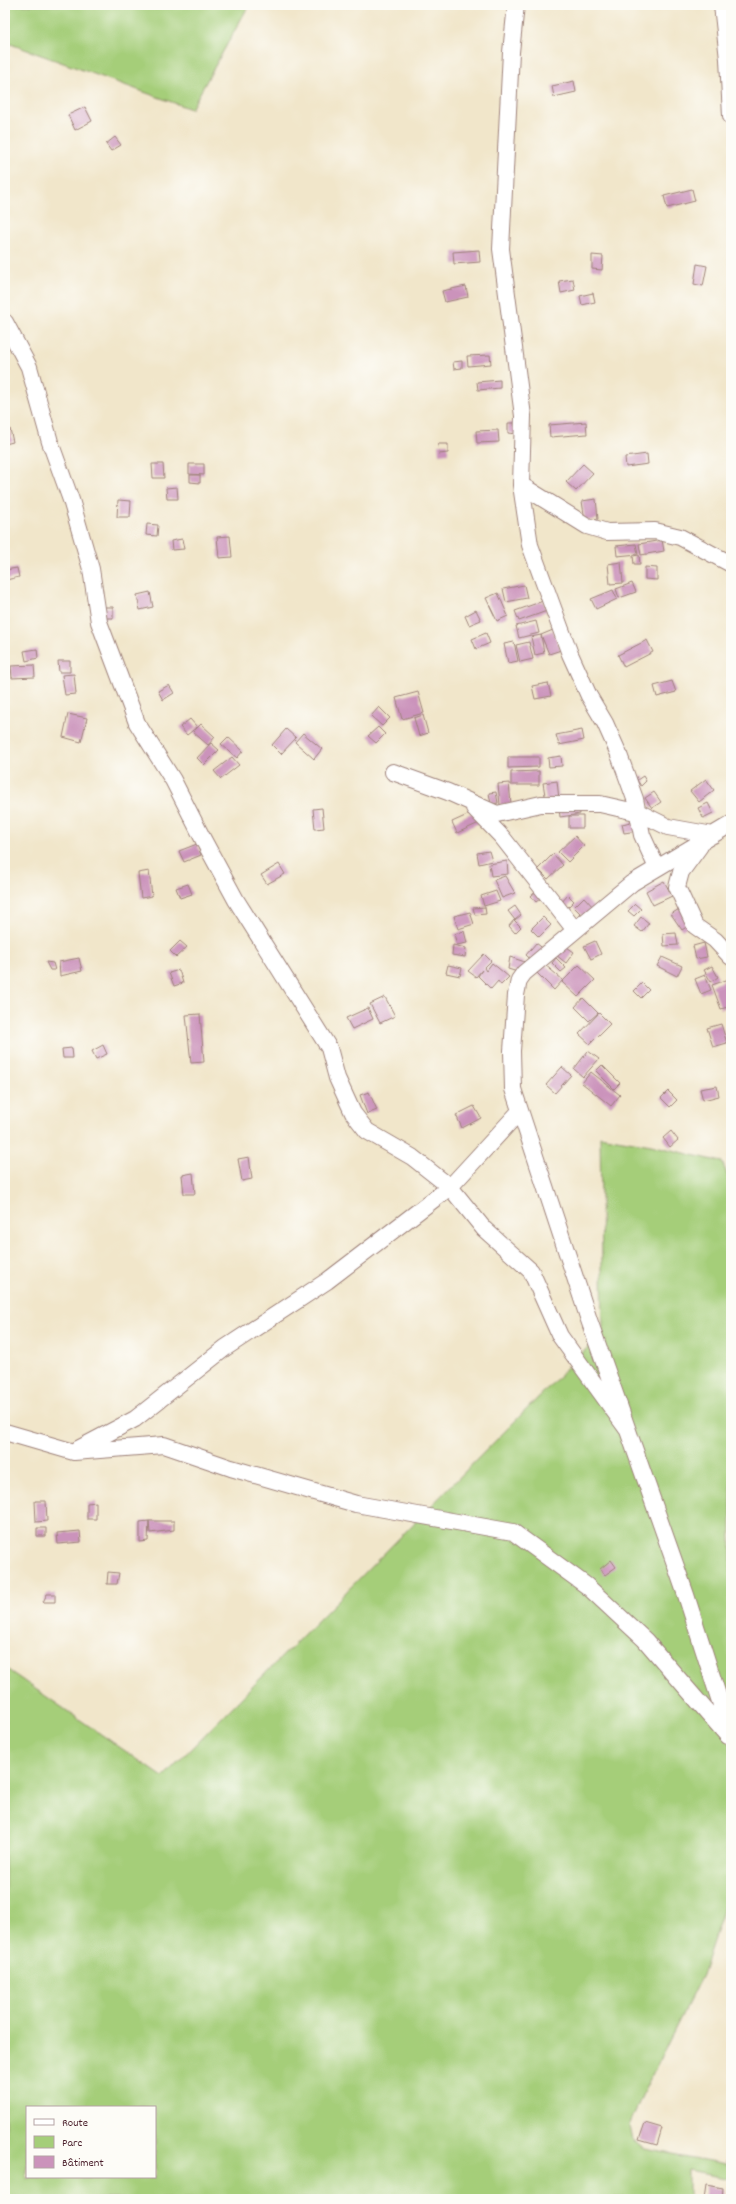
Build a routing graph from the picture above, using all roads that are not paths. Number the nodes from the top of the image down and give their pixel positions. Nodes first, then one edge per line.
1 (516, 5) edge
2 (722, 5) edge
3 (731, 116) edge
4 (5, 322) edge
5 (521, 485) junction
6 (731, 564) edge
7 (393, 772) dead end
8 (448, 792) junction
9 (637, 812) junction
10 (731, 824) edge
11 (713, 835) junction
12 (657, 868) junction
13 (575, 930) junction
14 (731, 957) edge
15 (520, 1112) junction
16 (450, 1187) junction
17 (627, 1429) junction
18 (5, 1432) edge
19 (74, 1452) junction
20 (731, 1736) edge
21 (731, 1740) edge

1 - 5 street
2 - 3 street
4 - 16 street
5 - 6 street
5 - 9 street
7 - 8 street
8 - 9 street
8 - 13 street
9 - 11 street
9 - 12 street
10 - 11 street
11 - 12 street
11 - 14 street
12 - 13 street
13 - 15 street
15 - 16 street
15 - 17 street
16 - 17 street
16 - 19 street
17 - 20 street
18 - 19 street
19 - 21 street

